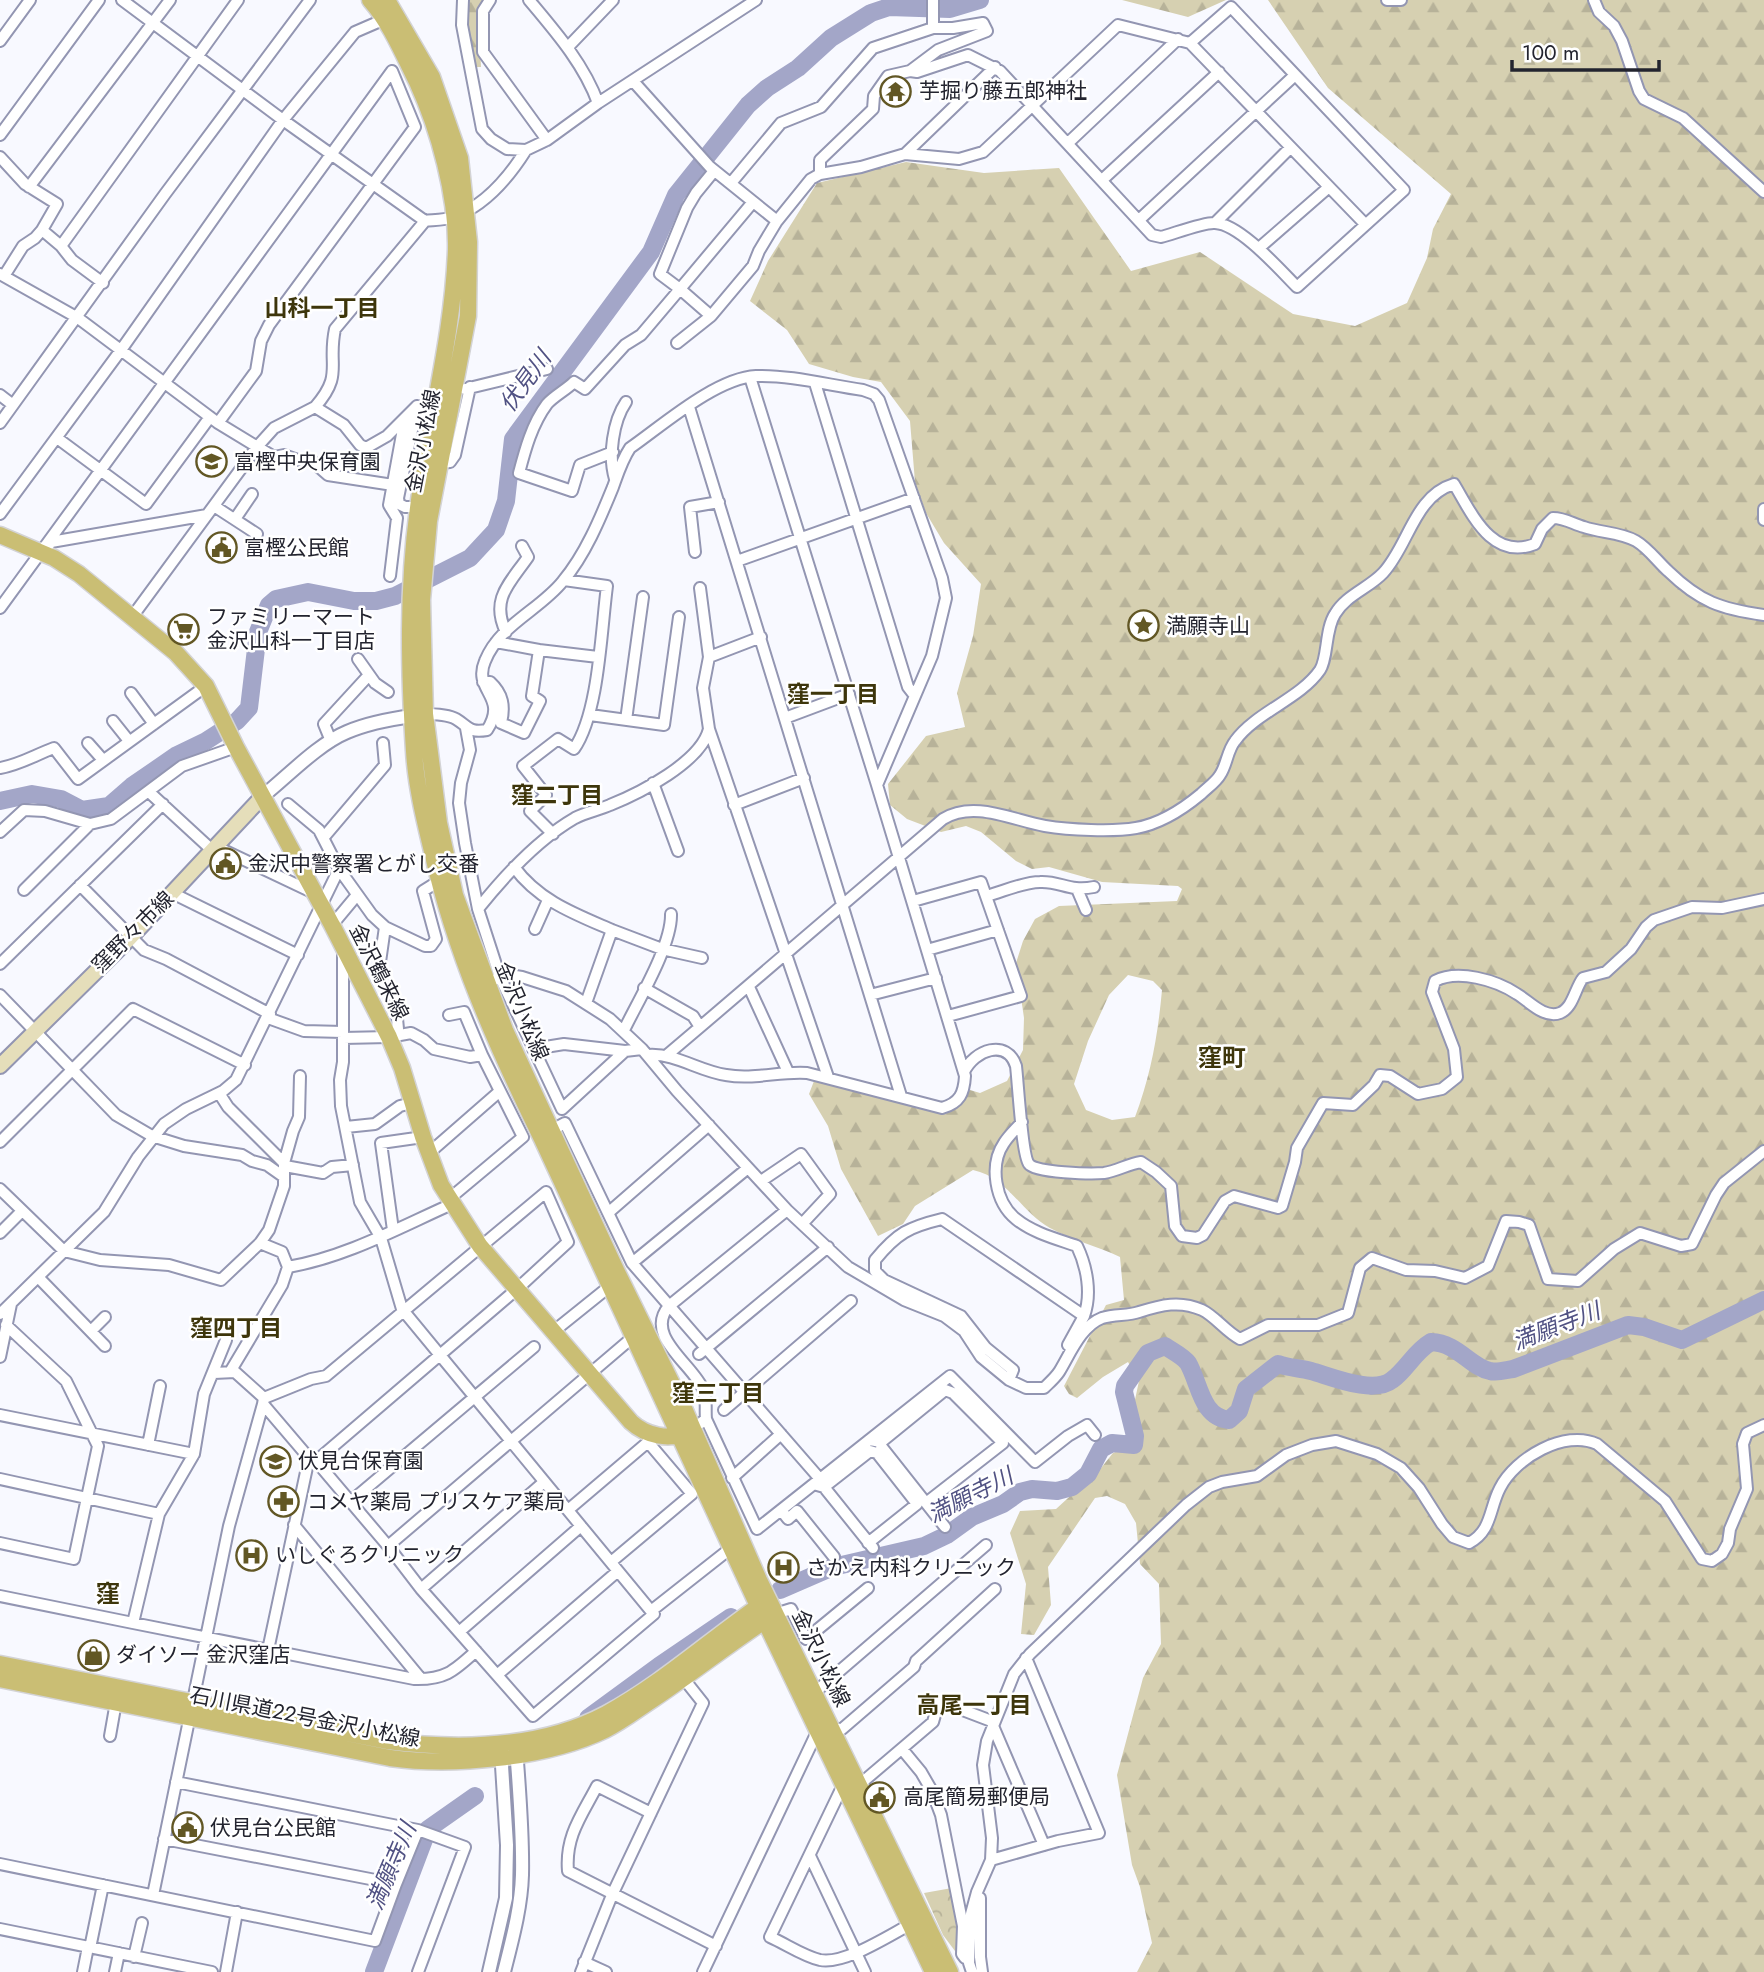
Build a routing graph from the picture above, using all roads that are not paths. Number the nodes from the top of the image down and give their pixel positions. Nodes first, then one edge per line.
1 (30, 0) edge
2 (99, 0) edge
3 (122, 0) edge
4 (170, 0) edge
5 (239, 0) edge
6 (310, 0) edge
7 (370, 0) edge
8 (387, 0) edge
9 (463, 0) edge
10 (490, 0) edge
11 (529, 0) edge
12 (613, 0) edge
13 (755, 0) edge
14 (933, 0) edge
15 (1387, 0) edge
16 (1401, 0) edge
17 (1594, 0) edge
18 (385, 19) junction
19 (153, 23) junction
20 (933, 24) junction
21 (1178, 39) junction
22 (0, 41) edge
23 (1190, 43) junction
24 (568, 47) junction
25 (197, 56) junction
26 (995, 67) junction
27 (910, 71) junction
28 (1219, 72) junction
29 (1294, 76) junction
30 (633, 80) junction
31 (242, 90) junction
32 (598, 103) junction
33 (1033, 104) junction
34 (1256, 110) junction
35 (283, 120) junction
36 (2, 128) edge
37 (547, 140) junction
38 (1068, 143) junction
39 (1290, 148) junction
40 (526, 150) junction
41 (331, 154) junction
42 (905, 154) junction
43 (0, 157) edge
44 (712, 169) junction
45 (820, 174) junction
46 (1102, 180) junction
47 (731, 183) junction
48 (373, 185) junction
49 (29, 187) junction
50 (1329, 187) junction
51 (1764, 192) edge
52 (753, 202) junction
53 (460, 214) junction
54 (1140, 219) junction
55 (425, 220) junction
56 (777, 221) junction
57 (1215, 223) junction
58 (1365, 224) junction
59 (42, 230) junction
60 (61, 246) junction
61 (1259, 248) junction
62 (2, 275) edge
63 (103, 283) junction
64 (680, 289) junction
65 (711, 316) junction
66 (78, 318) junction
67 (677, 343) dead end
68 (121, 350) junction
69 (547, 369) dead end
70 (750, 377) junction
71 (164, 381) junction
72 (815, 383) junction
73 (0, 395) edge
74 (626, 401) dead end
75 (13, 404) junction
76 (315, 407) junction
77 (689, 407) junction
78 (404, 418) junction
79 (214, 420) junction
80 (0, 423) edge
81 (57, 438) junction
82 (257, 447) junction
83 (613, 452) junction
84 (440, 463) junction
85 (101, 469) junction
86 (615, 480) junction
87 (393, 485) junction
88 (252, 494) dead end
89 (914, 498) junction
90 (719, 502) junction
91 (418, 507) junction
92 (1764, 509) edge
93 (211, 511) junction
94 (0, 513) edge
95 (235, 519) junction
96 (857, 519) junction
97 (1764, 520) edge
98 (257, 534) dead end
99 (0, 535) edge
100 (800, 539) junction
101 (522, 546) dead end
102 (695, 552) dead end
103 (41, 553) junction
104 (737, 561) junction
105 (418, 573) junction
106 (390, 576) dead end
107 (564, 580) junction
108 (700, 588) dead end
109 (643, 597) dead end
110 (0, 608) edge
111 (1764, 615) edge
112 (132, 617) junction
113 (679, 617) dead end
114 (506, 632) junction
115 (761, 637) junction
116 (496, 642) junction
117 (539, 650) junction
118 (598, 657) junction
119 (709, 657) junction
120 (358, 659) dead end
121 (369, 676) junction
122 (483, 682) junction
123 (206, 686) junction
124 (388, 692) dead end
125 (131, 693) dead end
126 (849, 694) junction
127 (915, 696) junction
128 (419, 715) junction
129 (590, 715) junction
130 (785, 718) junction
131 (626, 720) junction
132 (113, 722) dead end
133 (154, 724) junction
134 (466, 728) junction
135 (709, 729) junction
136 (130, 741) junction
137 (331, 741) junction
138 (88, 743) dead end
139 (383, 743) dead end
140 (235, 745) junction
141 (103, 760) junction
142 (0, 768) edge
143 (804, 779) junction
144 (653, 783) junction
145 (877, 785) junction
146 (149, 792) junction
147 (264, 796) junction
148 (163, 804) junction
149 (288, 804) dead end
150 (734, 805) junction
151 (90, 824) junction
152 (0, 832) edge
153 (553, 834) junction
154 (324, 837) junction
155 (215, 849) junction
156 (678, 851) dead end
157 (899, 858) junction
158 (514, 867) junction
159 (339, 869) junction
160 (439, 881) junction
161 (80, 885) junction
162 (1094, 887) dead end
163 (1077, 889) junction
164 (24, 890) dead end
165 (172, 893) junction
166 (357, 895) junction
167 (986, 896) junction
168 (318, 899) junction
169 (1764, 899) edge
170 (548, 901) junction
171 (912, 901) junction
172 (843, 906) junction
173 (478, 909) junction
174 (1086, 910) dead end
175 (671, 914) dead end
176 (332, 925) junction
177 (386, 926) junction
178 (535, 929) dead end
179 (612, 930) junction
180 (998, 930) junction
181 (130, 938) junction
182 (343, 947) junction
183 (662, 949) junction
184 (927, 950) junction
185 (298, 955) junction
186 (785, 956) junction
187 (702, 958) dead end
188 (0, 964) edge
189 (936, 978) junction
190 (493, 980) junction
191 (749, 987) junction
192 (644, 988) junction
193 (0, 995) edge
194 (870, 995) junction
195 (586, 1003) junction
196 (450, 1015) dead end
197 (269, 1016) junction
198 (948, 1016) junction
199 (700, 1027) junction
200 (35, 1030) junction
201 (624, 1030) junction
202 (343, 1035) junction
203 (388, 1036) junction
204 (533, 1049) junction
205 (625, 1051) junction
206 (645, 1052) junction
207 (482, 1055) junction
208 (667, 1055) junction
209 (245, 1065) junction
210 (0, 1066) edge
211 (72, 1069) junction
212 (788, 1072) junction
213 (964, 1072) junction
214 (300, 1076) dead end
215 (828, 1077) junction
216 (500, 1091) junction
217 (219, 1093) junction
218 (901, 1096) junction
219 (412, 1102) junction
220 (1022, 1122) junction
221 (709, 1125) junction
222 (346, 1126) junction
223 (552, 1130) junction
224 (152, 1136) junction
225 (423, 1137) junction
226 (0, 1142) edge
227 (1764, 1151) edge
228 (429, 1153) junction
229 (353, 1166) junction
230 (748, 1168) junction
231 (284, 1169) junction
232 (761, 1181) junction
233 (0, 1189) edge
234 (450, 1202) junction
235 (787, 1210) junction
236 (22, 1211) junction
237 (608, 1213) junction
238 (802, 1224) junction
239 (393, 1230) junction
240 (0, 1233) edge
241 (381, 1238) junction
242 (260, 1243) junction
243 (480, 1246) junction
244 (828, 1247) junction
245 (64, 1251) junction
246 (632, 1263) junction
247 (288, 1267) junction
248 (38, 1277) junction
249 (610, 1286) junction
250 (517, 1289) junction
251 (851, 1301) dead end
252 (11, 1304) junction
253 (669, 1306) junction
254 (404, 1312) junction
255 (0, 1314) edge
256 (1084, 1316) junction
257 (105, 1317) dead end
258 (6, 1325) junction
259 (91, 1331) junction
260 (554, 1331) junction
261 (633, 1337) junction
262 (226, 1340) dead end
263 (105, 1346) dead end
264 (534, 1347) dead end
265 (702, 1350) junction
266 (440, 1355) junction
267 (0, 1357) edge
268 (1066, 1358) junction
269 (230, 1372) junction
270 (214, 1373) junction
271 (591, 1375) junction
272 (1009, 1380) junction
273 (160, 1386) dead end
274 (745, 1393) junction
275 (475, 1398) junction
276 (264, 1401) junction
277 (724, 1410) dead end
278 (0, 1415) edge
279 (1764, 1425) edge
280 (693, 1428) junction
281 (93, 1434) junction
282 (781, 1434) junction
283 (1095, 1434) dead end
284 (648, 1438) junction
285 (511, 1440) junction
286 (875, 1441) junction
287 (148, 1445) junction
288 (194, 1454) junction
289 (312, 1459) junction
290 (732, 1478) junction
291 (0, 1479) edge
292 (544, 1482) junction
293 (820, 1483) junction
294 (87, 1498) junction
295 (351, 1502) junction
296 (926, 1503) junction
297 (568, 1510) junction
298 (782, 1510) junction
299 (159, 1514) junction
300 (295, 1525) junction
301 (581, 1525) junction
302 (944, 1527) dead end
303 (757, 1530) junction
304 (0, 1543) edge
305 (737, 1545) junction
306 (986, 1545) dead end
307 (388, 1546) junction
308 (834, 1557) dead end
309 (615, 1567) junction
310 (868, 1588) dead end
311 (421, 1589) junction
312 (995, 1589) dead end
313 (0, 1596) edge
314 (767, 1610) junction
315 (651, 1611) junction
316 (133, 1623) junction
317 (459, 1632) junction
318 (207, 1638) junction
319 (268, 1650) junction
320 (476, 1651) junction
321 (1026, 1658) junction
322 (0, 1664) edge
323 (497, 1675) junction
324 (0, 1679) edge
325 (421, 1679) junction
326 (684, 1679) junction
327 (814, 1693) junction
328 (116, 1702) junction
329 (191, 1710) junction
330 (994, 1724) junction
331 (825, 1730) junction
332 (110, 1736) dead end
333 (509, 1749) junction
334 (902, 1749) junction
335 (176, 1782) junction
336 (852, 1784) junction
337 (651, 1813) junction
338 (423, 1832) junction
339 (164, 1839) junction
340 (1044, 1845) junction
341 (810, 1856) junction
342 (990, 1860) junction
343 (0, 1864) edge
344 (396, 1884) junction
345 (103, 1885) junction
346 (980, 1885) junction
347 (153, 1895) junction
348 (612, 1895) junction
349 (237, 1912) junction
350 (142, 1923) dead end
351 (911, 1924) junction
352 (0, 1929) edge
353 (716, 1946) junction
354 (89, 1947) junction
355 (119, 1953) junction
356 (855, 1953) junction
357 (134, 1956) junction
358 (582, 1967) edge
359 (171, 1968) edge
360 (970, 1968) edge
361 (83, 1972) edge
362 (115, 1972) edge
363 (212, 1972) edge
364 (226, 1972) edge
365 (418, 1972) edge
366 (489, 1972) edge
367 (504, 1972) edge
368 (606, 1972) edge
369 (703, 1972) edge
370 (866, 1972) edge
371 (933, 1972) edge
372 (950, 1972) edge
373 (982, 1972) edge

1 - 22 street
2 - 36 street
3 - 19 street
4 - 19 street
5 - 25 street
6 - 31 street
7 - 18 main road, 金沢小松線
8 - 53 main road, 金沢小松線
9 - 40 street
10 - 37 street
11 - 24 street
12 - 24 street
13 - 30 street
14 - 20 street
15 - 16 street
17 - 51 street
18 - 35 street
18 - 53 main road, 金沢小松線
19 - 25 street
19 - 49 street
20 - 27 street
20 - 47 street
21 - 23 street
21 - 33 street
21 - 38 street
23 - 28 street
23 - 29 street
24 - 32 street
25 - 31 street
25 - 60 street
26 - 27 street
26 - 33 street
26 - 42 street
27 - 45 street
28 - 34 street
28 - 46 street
29 - 34 street
29 - 58 street
30 - 32 street
30 - 44 street
31 - 35 street
31 - 63 street
32 - 37 street
33 - 38 street
33 - 42 street
34 - 39 street
34 - 54 street
35 - 41 street
35 - 68 street
37 - 40 street
38 - 46 street
39 - 50 street
39 - 57 street
40 - 53 street
41 - 48 street
41 - 48 street
41 - 71 street
42 - 45 street
43 - 49 street
44 - 47 street
44 - 64 street
45 - 56 street
46 - 54 street
47 - 52 street
48 - 55 street
48 - 79 street
49 - 59 street
50 - 58 street
50 - 61 street
52 - 56 street
52 - 64 street
53 - 55 street
53 - 84 main road, 金沢小松線
53 - 91 main road, 金沢小松線
54 - 57 street
55 - 76 street
56 - 65 street
57 - 61 street
58 - 61 street
59 - 60 street
59 - 62 street
60 - 63 street
62 - 66 street
63 - 66 street
64 - 65 street
64 - 83 street
65 - 67 street
66 - 68 street
66 - 75 street
68 - 71 street
68 - 81 street
69 - 84 street
70 - 72 street
70 - 77 street
70 - 100 street
71 - 79 street
71 - 85 street
72 - 89 street
72 - 96 street
73 - 75 street
74 - 83 street
75 - 80 street
76 - 78 street
76 - 82 street
77 - 86 street
77 - 90 street
78 - 87 street
78 - 91 street
79 - 82 street
79 - 85 street
81 - 85 street
81 - 94 street
82 - 87 street
82 - 93 street
83 - 86 street
84 - 105 main road, 金沢小松線
85 - 103 street
86 - 107 street
87 - 106 street
88 - 95 street
89 - 96 street
89 - 127 street
90 - 102 street
90 - 104 street
91 - 105 main road, 金沢小松線
92 - 97 street
93 - 95 street
93 - 103 street
93 - 112 street
95 - 98 street
96 - 100 street
96 - 127 street
99 - 103 main road, 金沢鶴来線
100 - 104 street
100 - 126 street
101 - 114 street
103 - 110 street
103 - 112 main road, 金沢鶴来線
104 - 115 street
105 - 128 main road, 金沢小松線
107 - 114 street
107 - 118 street
108 - 119 street
109 - 131 street
111 - 157 street
112 - 123 main road, 金沢鶴来線
113 - 131 street
114 - 116 street
115 - 119 street
115 - 130 street
116 - 117 street
116 - 122 street
117 - 118 street
117 - 122 street
118 - 129 street
119 - 135 street
120 - 121 street
121 - 124 street
121 - 137 street
122 - 134 street
123 - 133 street
123 - 140 main road, 金沢鶴来線
125 - 133 street
126 - 130 street
126 - 145 street
127 - 145 street
128 - 134 street
128 - 137 street
128 - 160 main road, 金沢小松線
128 - 190 main road, 金沢小松線
129 - 131 street
129 - 153 street
130 - 143 street
132 - 136 street
133 - 136 street
134 - 173 street
135 - 144 street
135 - 150 street
136 - 141 street
137 - 147 street
138 - 141 street
139 - 154 street
140 - 146 street
140 - 147 main road, 金沢鶴来線
141 - 142 street
143 - 150 street
143 - 172 street
144 - 153 street
144 - 156 street
145 - 157 street
146 - 148 street
146 - 151 street
147 - 155 main road, 窪野々市線
147 - 168 main road, 金沢鶴来線
148 - 155 street
148 - 161 street
149 - 154 street
150 - 186 street
151 - 152 street
151 - 164 street
153 - 158 street
154 - 159 street
155 - 165 main road, 窪野々市線
155 - 168 street
157 - 171 street
157 - 172 street
158 - 170 street
158 - 173 street
159 - 166 street
159 - 168 street
160 - 177 street
160 - 249 main road, 金沢小松線
161 - 181 street
161 - 188 street
162 - 163 street
163 - 167 street
163 - 174 street
165 - 181 main road, 窪野々市線
165 - 185 street
166 - 176 street
166 - 177 street
167 - 171 street
167 - 180 street
168 - 176 main road, 金沢鶴来線
168 - 185 street
169 - 220 street
170 - 178 street
170 - 179 street
171 - 184 street
172 - 186 street
172 - 194 street
173 - 190 street
175 - 183 street
176 - 182 main road, 金沢鶴来線
177 - 203 street
179 - 183 street
179 - 195 street
180 - 184 street
180 - 198 street
181 - 197 street
181 - 200 main road, 窪野々市線
182 - 202 street
182 - 203 main road, 金沢鶴来線
183 - 187 street
183 - 192 street
184 - 189 street
185 - 197 street
186 - 191 street
186 - 215 street
189 - 194 street
189 - 198 street
190 - 195 street
190 - 204 street
190 - 223 main road, 金沢小松線
191 - 199 street
191 - 212 street
192 - 199 street
192 - 201 street
193 - 200 street
194 - 218 street
195 - 201 street
196 - 207 street
197 - 202 street
197 - 209 street
198 - 213 street
199 - 208 street
200 - 210 main road, 窪野々市線
200 - 211 street
201 - 206 street
202 - 203 street
202 - 222 street
203 - 207 street
203 - 219 main road, 金沢鶴来線
204 - 205 street
204 - 205 street
205 - 206 street
206 - 208 street
206 - 221 street
207 - 216 street
208 - 212 street
209 - 211 street
209 - 217 street
211 - 224 street
211 - 226 street
212 - 215 street
213 - 218 street
213 - 220 street
214 - 231 street
215 - 218 street
216 - 228 street
216 - 234 street
217 - 224 street
217 - 231 street
219 - 222 street
219 - 225 main road, 金沢鶴来線
220 - 256 street
221 - 230 street
221 - 237 street
222 - 229 street
223 - 237 street
223 - 280 main road, 金沢小松線
224 - 231 street
224 - 245 street
225 - 228 main road, 金沢鶴来線
225 - 239 street
227 - 268 street
228 - 234 main road, 金沢鶴来線
229 - 231 street
229 - 241 street
230 - 232 street
230 - 246 street
231 - 242 street
232 - 235 street
232 - 238 street
233 - 236 street
234 - 239 street
234 - 243 main road, 金沢鶴来線
235 - 238 street
235 - 253 street
236 - 240 street
236 - 245 street
237 - 246 street
238 - 244 street
239 - 241 street
241 - 247 street
241 - 254 street
242 - 245 street
242 - 247 street
243 - 250 main road, 金沢鶴来線
243 - 250 street
243 - 254 street
244 - 265 street
244 - 272 street
245 - 248 street
246 - 253 street
247 - 269 street
248 - 252 street
248 - 259 street
249 - 260 street
249 - 261 main road, 金沢小松線
250 - 260 main road, 金沢鶴来線
250 - 266 street
251 - 274 street
252 - 255 street
252 - 258 street
253 - 265 street
253 - 280 street
254 - 266 street
254 - 276 street
256 - 268 street
256 - 272 street
257 - 259 street
258 - 267 street
258 - 281 street
259 - 263 street
260 - 271 main road, 金沢鶴来線
261 - 271 street
261 - 280 main road, 金沢小松線
262 - 270 street
264 - 275 street
265 - 274 street
266 - 275 street
266 - 289 street
268 - 272 street
269 - 270 street
269 - 276 street
270 - 288 street
271 - 284 main road, 金沢鶴来線
271 - 285 street
273 - 287 street
274 - 277 street
274 - 282 street
275 - 285 street
275 - 295 street
276 - 289 street
276 - 318 street
278 - 281 street
279 - 321 street
280 - 284 main road
280 - 290 street
280 - 305 main road, 金沢小松線
281 - 287 street
281 - 294 street
282 - 290 street
282 - 293 street
283 - 286 street
284 - 297 street
284 - 309 street
285 - 292 street
285 - 307 street
286 - 293 street
286 - 296 street
286 - 296 street
287 - 288 street
288 - 299 street
289 - 295 street
289 - 300 street
290 - 303 street
291 - 294 street
292 - 297 street
292 - 311 street
293 - 293 street
293 - 298 street
294 - 299 street
294 - 304 street
295 - 307 street
296 - 302 street
297 - 301 street
298 - 303 street
298 - 308 street
299 - 316 street
300 - 319 street
300 - 325 street
301 - 309 street
301 - 317 street
303 - 305 street
305 - 314 main road, 金沢小松線
305 - 315 street
306 - 327 street
307 - 311 street
309 - 315 street
309 - 323 street
310 - 314 street
311 - 317 street
312 - 331 street
313 - 316 street
314 - 326 main road, 石川県道22号金沢小松線
314 - 327 main road, 金沢小松線
314 - 331 main road, 金沢小松線
314 - 333 main road, 石川県道22号金沢小松線
315 - 323 street
316 - 318 street
317 - 320 street
318 - 319 street
318 - 329 street
319 - 325 street
320 - 323 street
320 - 325 street
321 - 330 street
321 - 340 street
322 - 329 main road, 石川県道22号金沢小松線
324 - 328 main road, 石川県道22号金沢小松線
326 - 333 main road, 石川県道22号金沢小松線
326 - 337 street
327 - 331 main road, 金沢小松線
328 - 329 main road, 石川県道22号金沢小松線
328 - 332 street
329 - 333 main road, 石川県道22号金沢小松線
329 - 335 street
330 - 334 street
330 - 340 street
330 - 342 street
331 - 336 main road, 金沢小松線
331 - 353 street
333 - 366 street
333 - 367 street
334 - 336 street
334 - 360 street
335 - 338 street
335 - 339 street
336 - 341 street
336 - 351 main road, 金沢小松線
336 - 372 main road, 金沢小松線
337 - 348 street
337 - 348 street
338 - 344 street
338 - 365 street
339 - 344 street
339 - 347 street
340 - 342 street
341 - 356 street
341 - 356 street
342 - 346 street
343 - 345 street
344 - 349 street
345 - 347 street
345 - 354 street
346 - 360 street
346 - 373 street
347 - 349 street
348 - 353 street
348 - 358 street
349 - 364 street
350 - 357 street
351 - 356 street
351 - 371 main road, 金沢小松線
352 - 354 street
353 - 369 street
354 - 355 street
354 - 361 street
355 - 357 street
355 - 362 street
356 - 370 street
357 - 359 street
358 - 368 street
359 - 363 street

